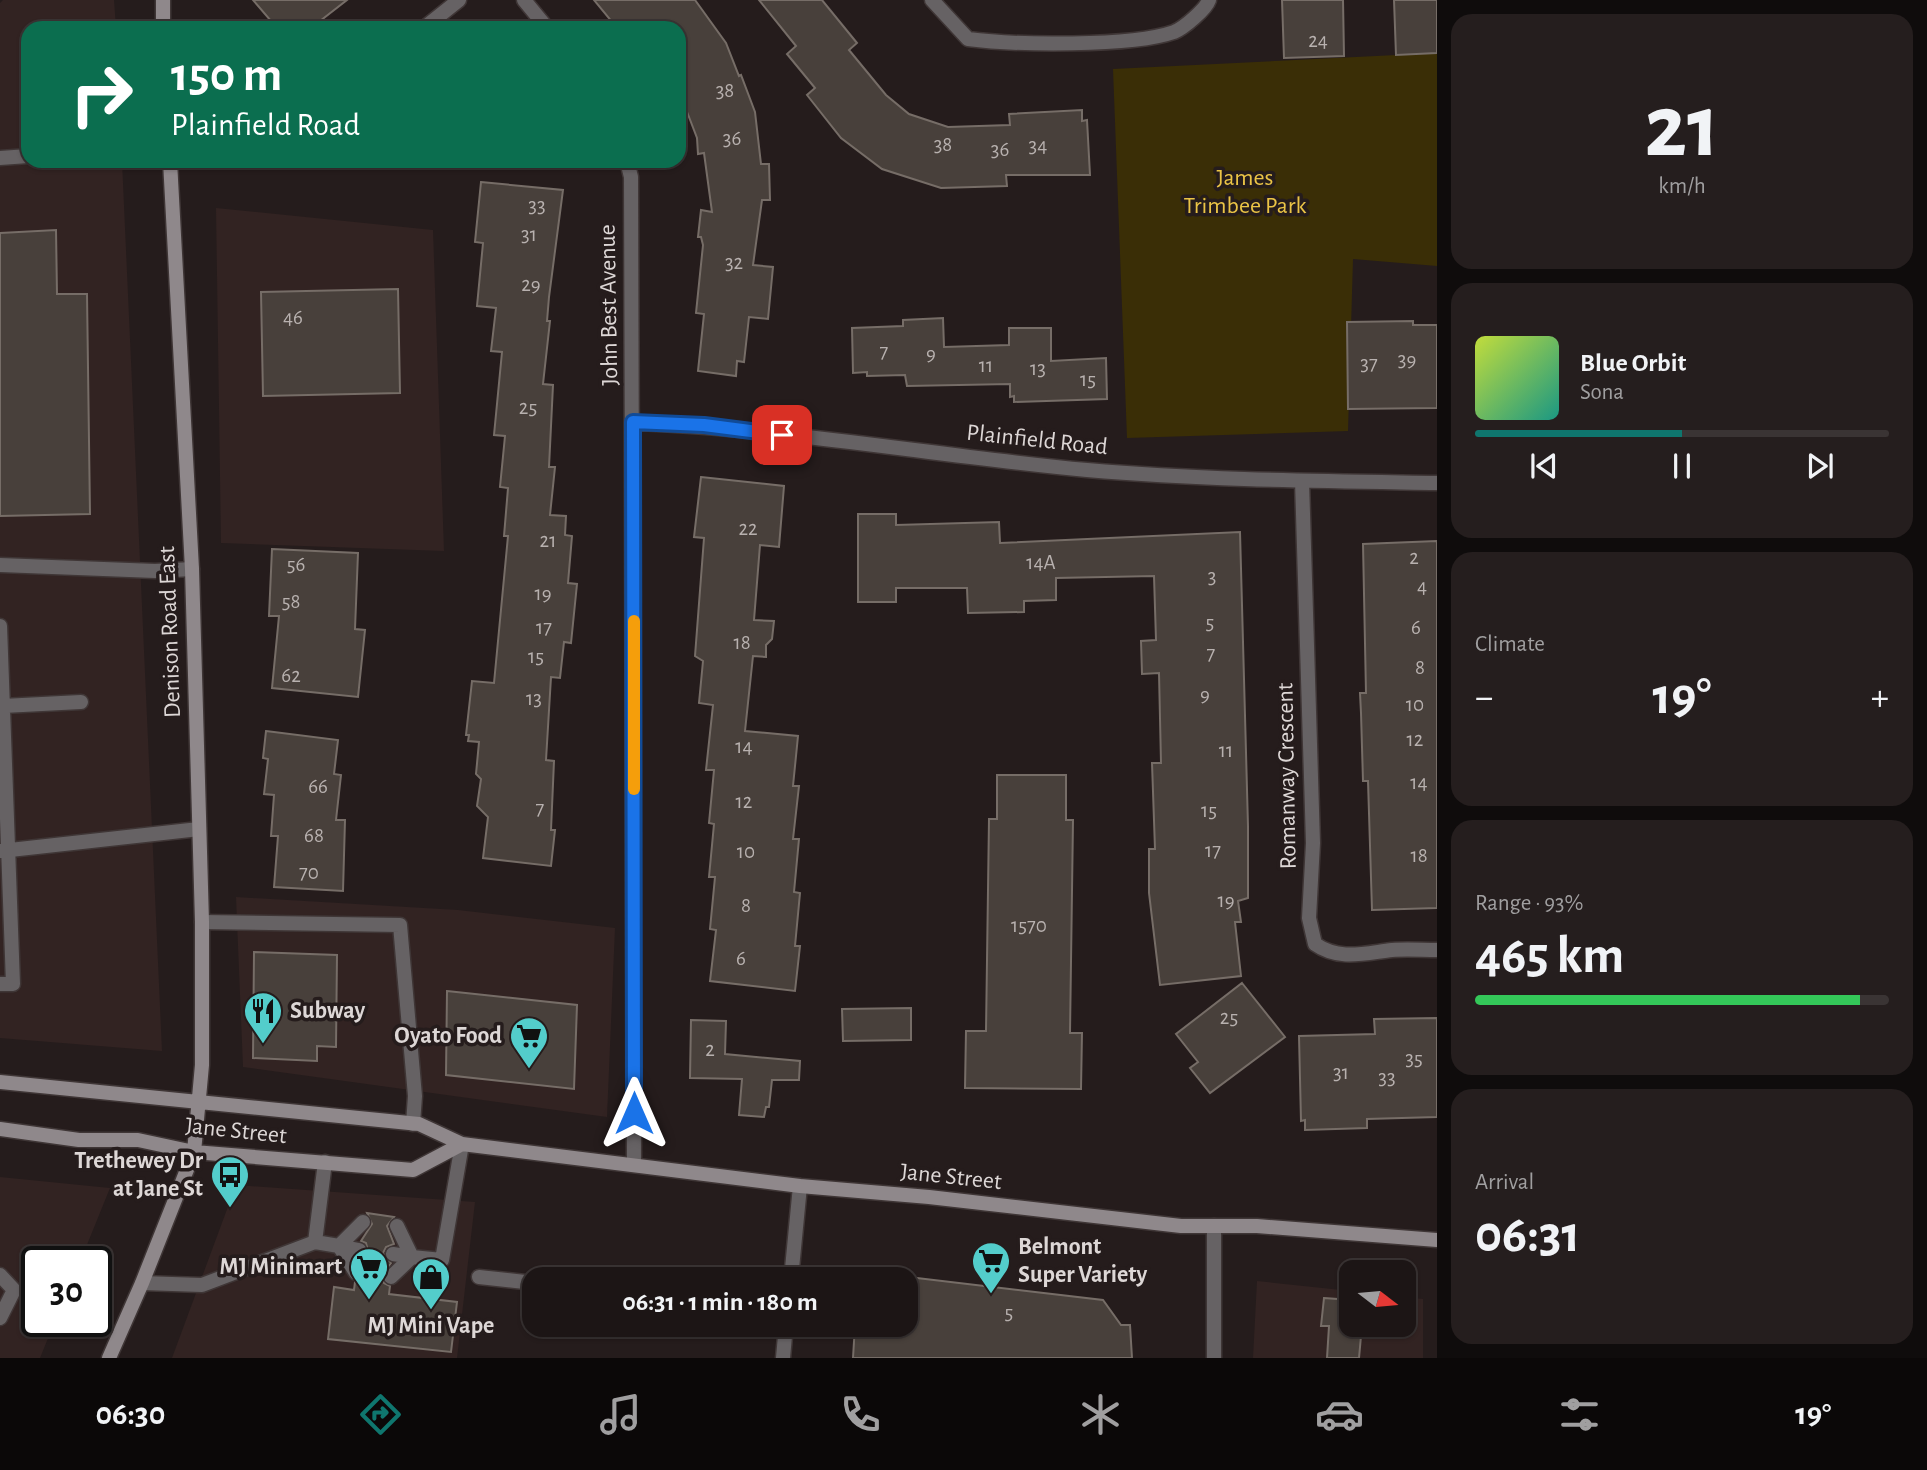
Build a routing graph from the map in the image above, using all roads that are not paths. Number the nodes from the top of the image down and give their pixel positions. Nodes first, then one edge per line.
1 (163, 0) edge
2 (459, 0) edge
3 (524, 0) edge
4 (932, 0) edge
5 (1209, 0) edge
6 (163, 21) edge
7 (433, 21) edge
8 (541, 21) edge
9 (21, 156) edge
10 (0, 158) edge
11 (170, 168) edge
12 (629, 168) edge
13 (633, 422) junction
14 (1302, 481) junction
15 (1437, 483) edge
16 (0, 565) edge
17 (192, 569) junction
18 (0, 625) edge
19 (81, 702) dead end
20 (3, 706) junction
21 (199, 829) junction
22 (4, 851) edge
23 (202, 922) junction
24 (1437, 950) edge
25 (0, 984) edge
26 (0, 1082) edge
27 (200, 1101) junction
28 (413, 1124) junction
29 (0, 1129) edge
30 (462, 1144) junction
31 (194, 1152) junction
32 (325, 1163) junction
33 (634, 1164) junction
34 (800, 1186) junction
35 (363, 1222) dead end
36 (397, 1226) dead end
37 (1214, 1226) junction
38 (1437, 1240) edge
39 (314, 1242) junction
40 (339, 1246) junction
41 (359, 1250) dead end
42 (393, 1254) dead end
43 (412, 1257) junction
44 (792, 1267) edge
45 (356, 1273) dead end
46 (0, 1275) edge
47 (479, 1276) dead end
48 (391, 1277) dead end
49 (522, 1281) edge
50 (142, 1283) junction
51 (0, 1318) edge
52 (785, 1337) edge
53 (109, 1358) edge
54 (783, 1358) edge
55 (1214, 1358) edge

1 - 6 main road
2 - 7 street
3 - 8 street
4 - 5 street
9 - 10 street
11 - 17 main road, Denison Road East
12 - 13 street, John Best Avenue
13 - 14 street, Plainfield Road
13 - 33 street, John Best Avenue
14 - 15 street, Plainfield Road
14 - 24 street, Romanway Crescent
16 - 17 street
17 - 21 main road, Denison Road East
18 - 20 street
19 - 20 street
20 - 22 street
21 - 22 street
21 - 23 main road, Denison Road East
22 - 25 street
23 - 27 main road, Denison Road East
23 - 28 street
26 - 27 main road, Jane Street
27 - 28 main road, Jane Street
27 - 31 main road, Denison Road East
28 - 30 main road, Jane Street
29 - 31 main road, Jane Street
30 - 32 main road, Jane Street
30 - 33 main road, Jane Street
30 - 43 street
31 - 32 main road, Jane Street
31 - 50 main road, Denison Road East
32 - 39 street
33 - 34 main road, Jane Street
34 - 37 main road, Jane Street
34 - 44 street
35 - 40 street
36 - 43 street
37 - 38 main road, Jane Street
37 - 55 street
39 - 40 street
39 - 50 street
40 - 41 street
40 - 45 street
42 - 43 street
43 - 48 street
46 - 51 street
47 - 49 street
50 - 53 main road, Denison Road East
52 - 54 street

